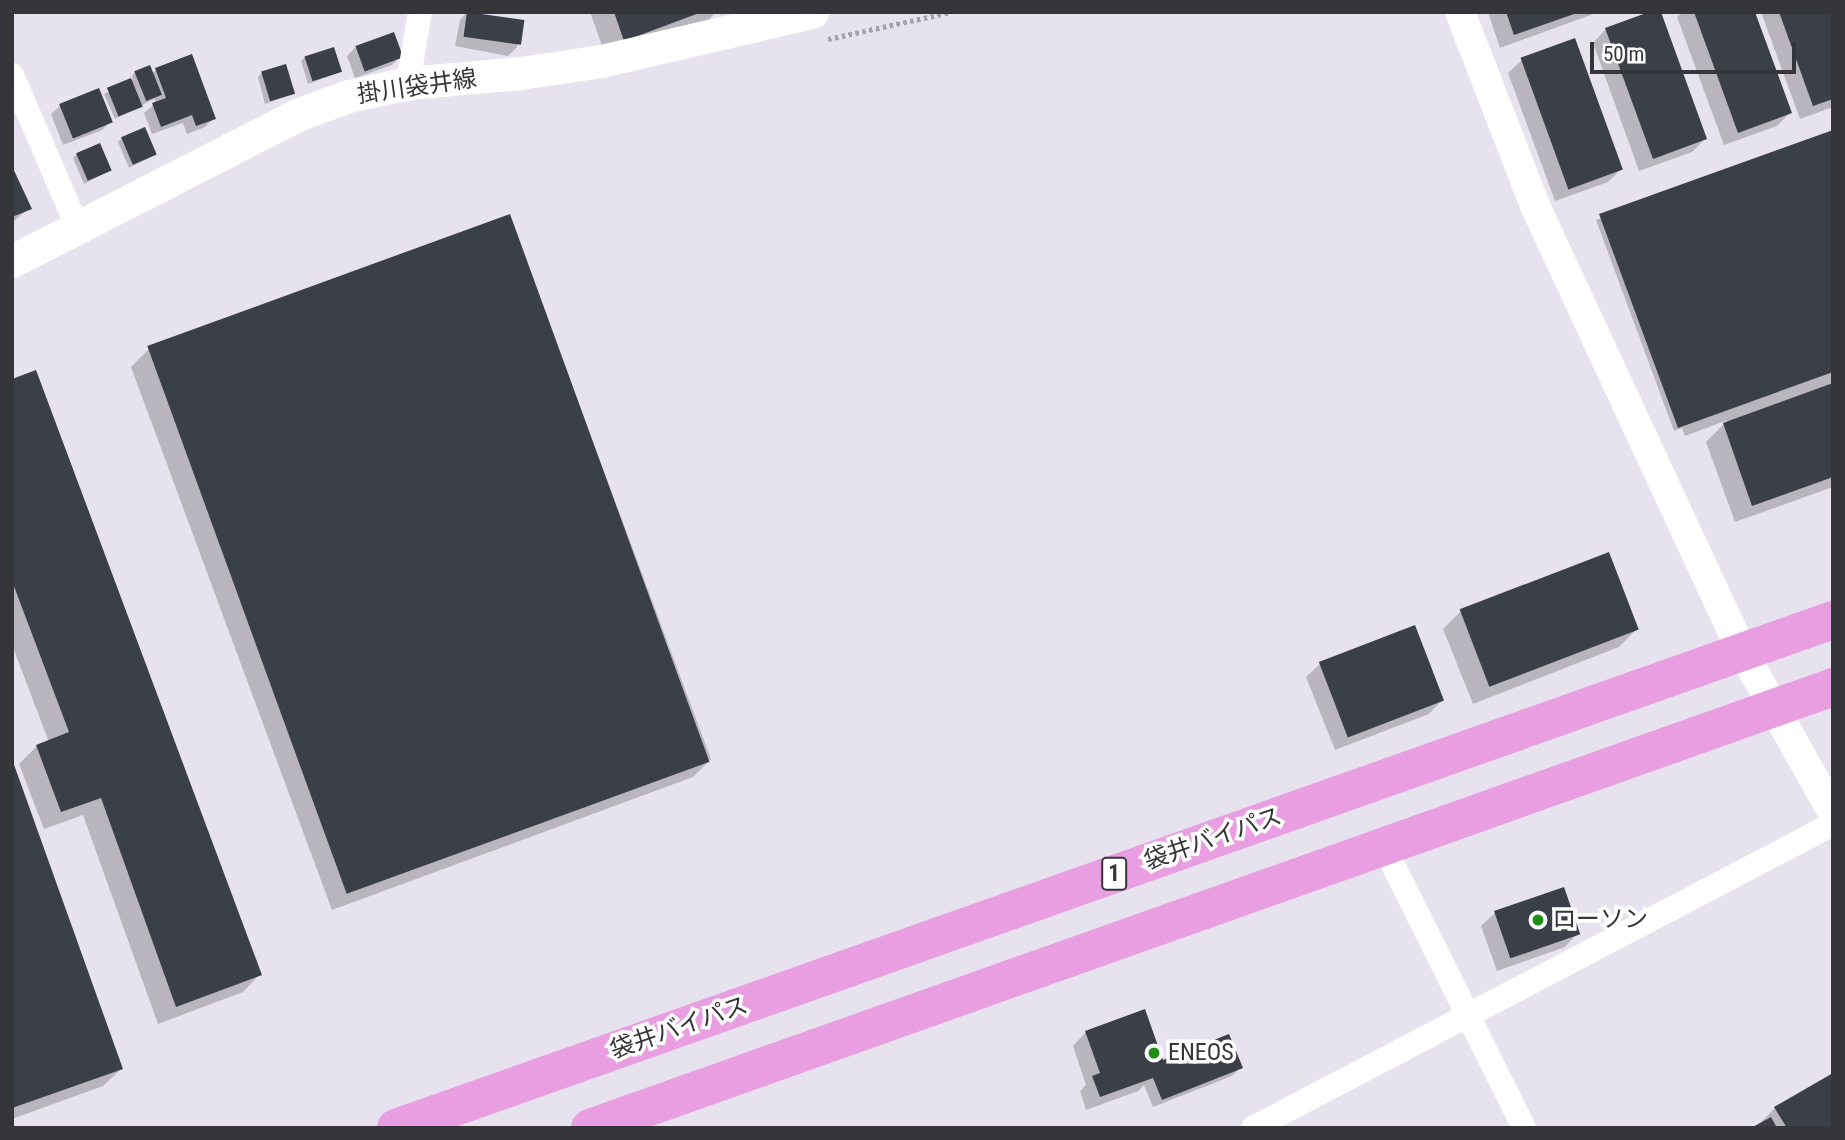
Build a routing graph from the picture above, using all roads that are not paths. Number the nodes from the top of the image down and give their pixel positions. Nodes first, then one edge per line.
1 (420, 12) edge
2 (1460, 12) edge
3 (816, 26) edge
4 (12, 75) edge
5 (408, 83) junction
6 (78, 228) junction
7 (12, 261) edge
8 (1833, 620) edge
9 (1743, 653) junction
10 (1833, 687) edge
11 (1772, 709) junction
12 (1833, 813) edge
13 (1833, 824) edge
14 (1384, 848) junction
15 (1466, 1015) junction
16 (396, 1128) edge
17 (590, 1128) edge
18 (1252, 1128) edge
19 (1524, 1128) edge

1 - 5 street
2 - 9 street
3 - 5 main road, 掛川袋井線
4 - 6 street
5 - 6 main road, 掛川袋井線
6 - 7 main road, 掛川袋井線
8 - 9 highway, 袋井バイパス / 1
9 - 11 street
9 - 16 highway, 袋井バイパス / 1
10 - 11 highway
11 - 12 street
11 - 14 highway
13 - 15 street
14 - 15 street
14 - 17 highway
15 - 18 street
15 - 19 street

